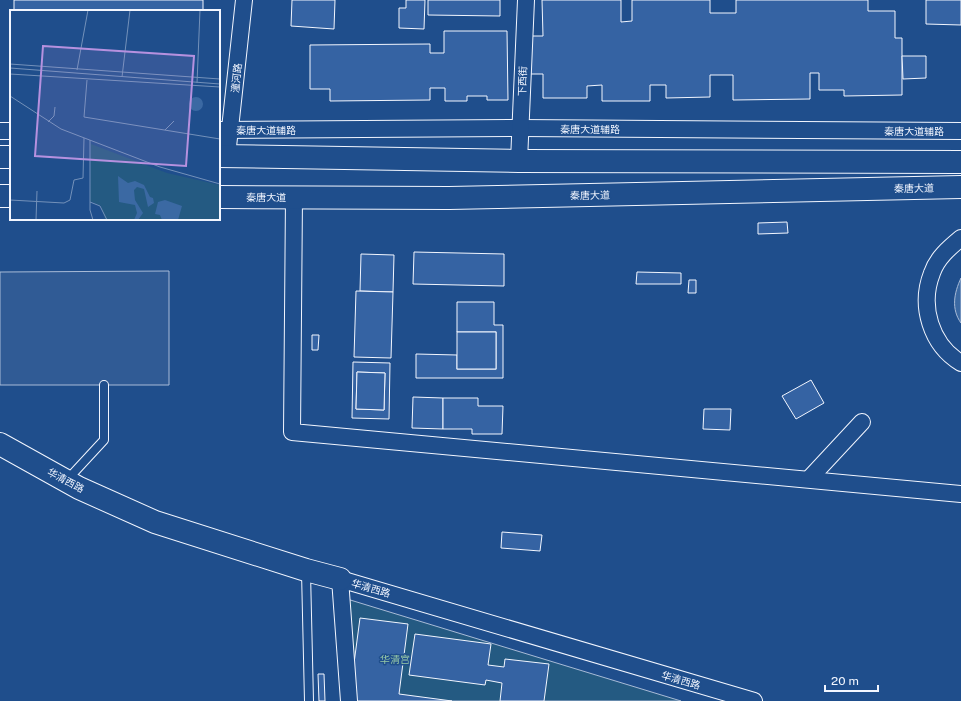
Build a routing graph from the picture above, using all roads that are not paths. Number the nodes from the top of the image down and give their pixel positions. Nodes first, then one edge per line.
1 (244, 0) edge
2 (526, 0) edge
3 (520, 128) junction
4 (224, 130) edge
5 (961, 131) edge
6 (223, 156) edge
7 (519, 161) junction
8 (961, 162) edge
9 (961, 187) edge
10 (220, 197) edge
11 (294, 197) junction
12 (961, 238) edge
13 (961, 363) edge
14 (104, 385) dead end
15 (862, 422) dead end
16 (0, 444) edge
17 (809, 479) junction
18 (66, 481) junction
19 (961, 494) edge
20 (306, 570) junction
21 (340, 579) junction
22 (309, 701) edge
23 (349, 701) edge
24 (754, 701) edge

1 - 4 street, 潼河路
2 - 3 street, 下西街
3 - 4 street, 秦唐大道辅路
3 - 5 street, 秦唐大道辅路
3 - 7 street, 下西街
4 - 6 street, 潼河路
6 - 7 main road
7 - 8 main road
9 - 11 main road, 秦唐大道
10 - 11 main road, 秦唐大道
11 - 17 street
12 - 13 street
14 - 18 lane
15 - 17 street
16 - 18 main road, 华清西路
17 - 19 street
18 - 20 main road, 华清西路
20 - 21 main road, 华清西路
20 - 22 lane
21 - 23 street
21 - 24 street, 华清西路

